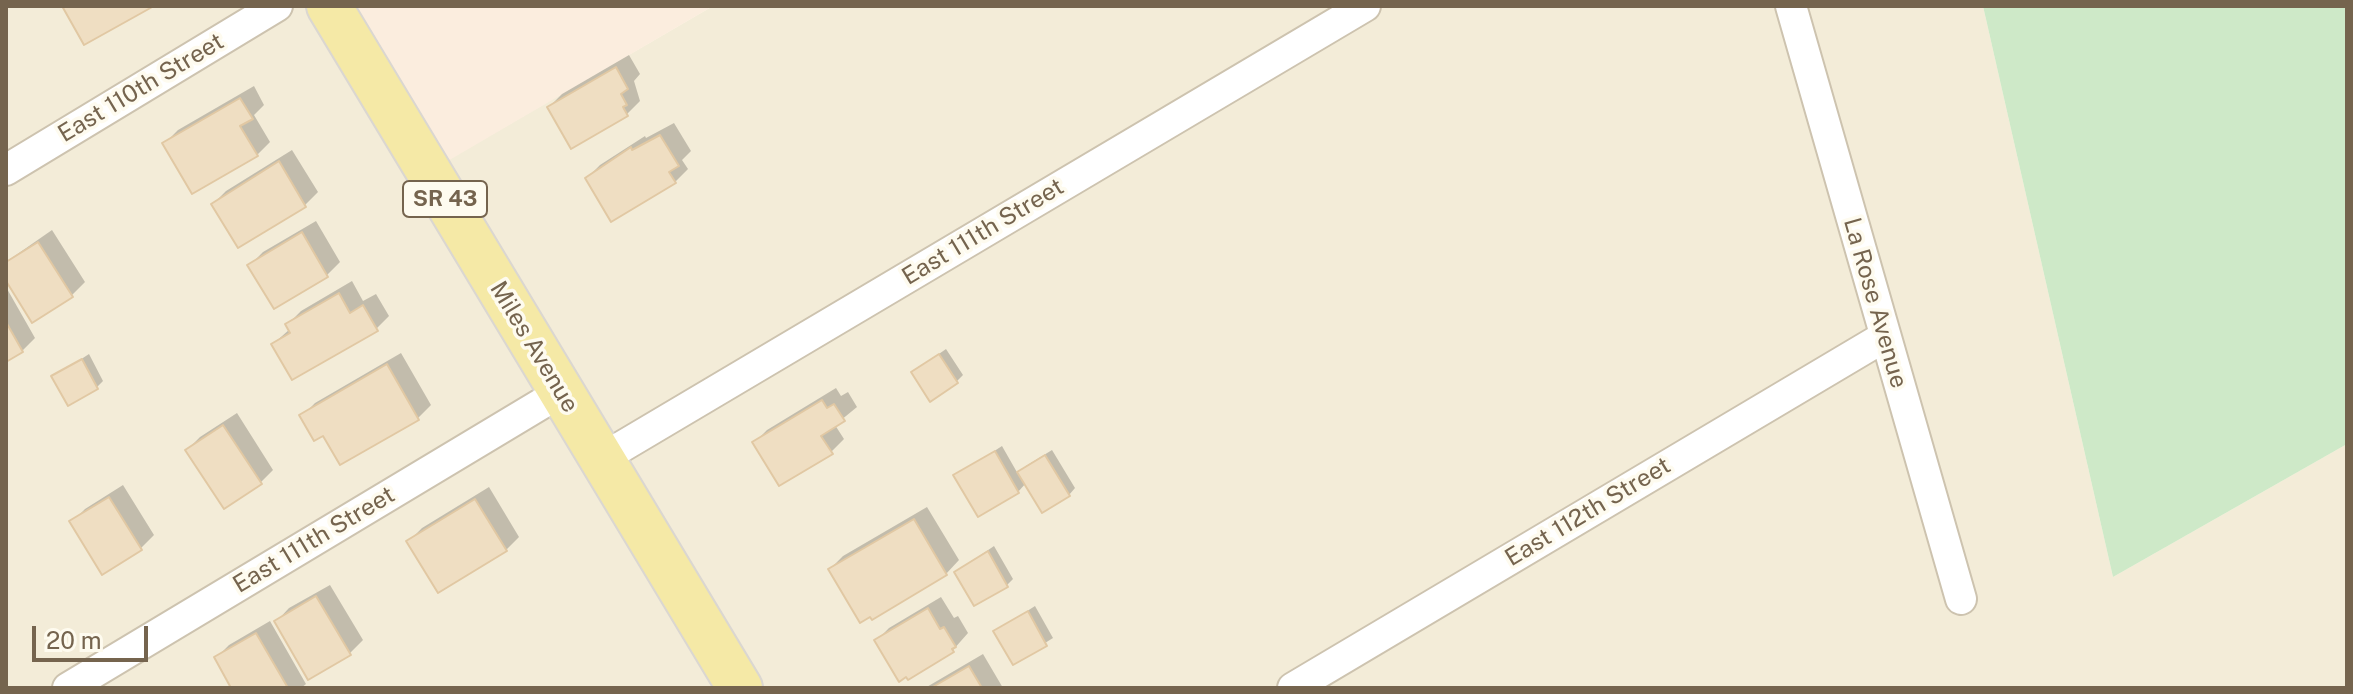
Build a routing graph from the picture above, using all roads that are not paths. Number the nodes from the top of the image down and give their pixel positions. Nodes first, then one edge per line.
1 (277, 6) edge
2 (329, 6) edge
3 (1365, 6) edge
4 (1791, 6) edge
5 (6, 170) edge
6 (1884, 337) junction
7 (561, 392) junction
8 (601, 459) junction
9 (1961, 599) dead end
10 (68, 688) edge
11 (740, 688) edge
12 (1293, 688) edge

1 - 5 street, East 110th Street
2 - 7 main road, Miles Avenue / SR 43
3 - 8 street, East 111th Street
4 - 6 street, La Rose Avenue
6 - 9 street, La Rose Avenue
6 - 12 street, East 112th Street
7 - 8 main road, Miles Avenue / SR 43
7 - 10 street, East 111th Street
8 - 11 main road, Miles Avenue / SR 43

